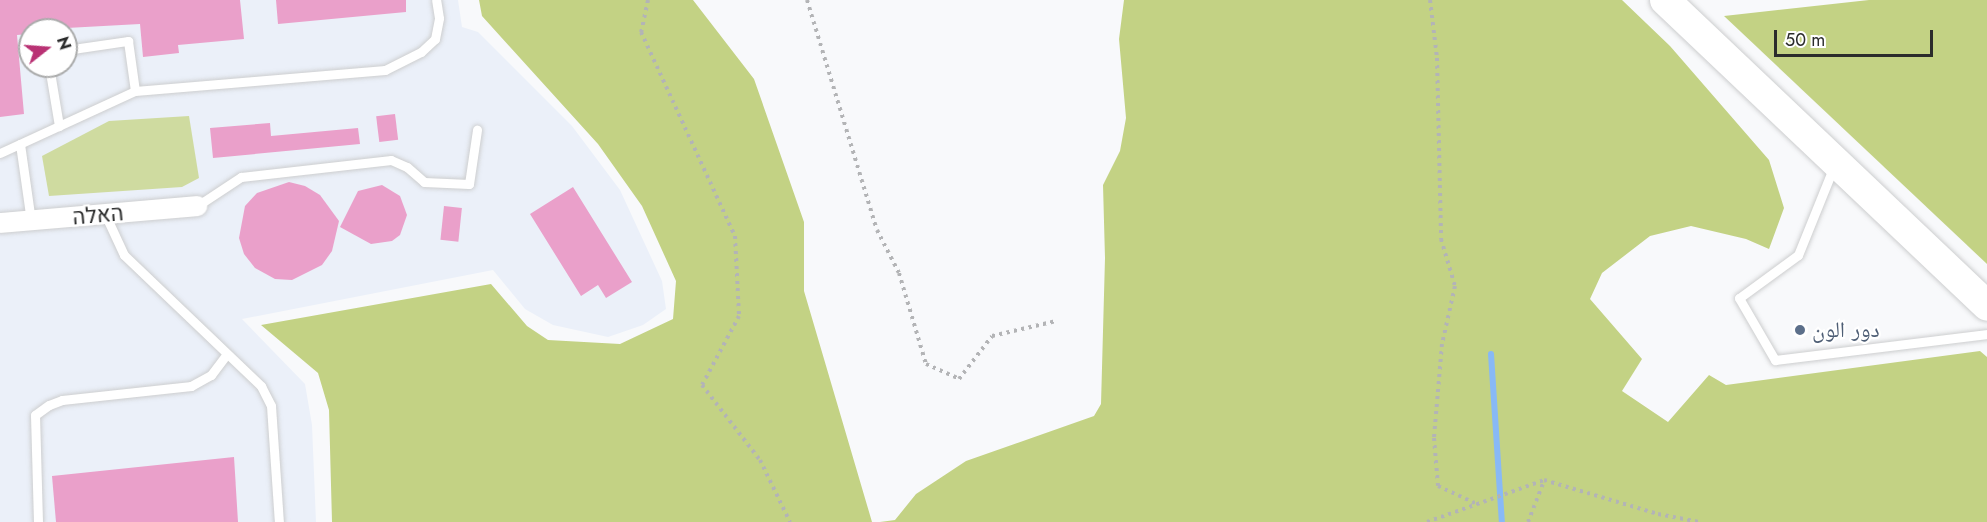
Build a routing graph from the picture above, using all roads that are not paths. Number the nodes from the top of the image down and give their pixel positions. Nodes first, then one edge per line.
1 (436, 0) edge
2 (1665, 0) edge
3 (78, 48) edge
4 (51, 78) edge
5 (135, 91) junction
6 (59, 126) junction
7 (477, 130) dead end
8 (20, 144) junction
9 (0, 153) edge
10 (1836, 161) junction
11 (197, 206) joint
12 (105, 214) junction
13 (31, 220) junction
14 (0, 223) edge
15 (1987, 306) edge
16 (1987, 334) edge
17 (227, 354) junction
18 (38, 522) edge
19 (279, 522) edge

1 - 5 lane
2 - 10 main road
3 - 5 lane
4 - 6 lane
5 - 6 lane
6 - 8 lane
7 - 11 lane
8 - 9 lane
8 - 13 lane
10 - 15 main road
10 - 16 lane
11 - 12 street, האלה
12 - 13 street, האלה
12 - 17 lane
13 - 14 street, האלה
17 - 18 lane
17 - 19 lane

